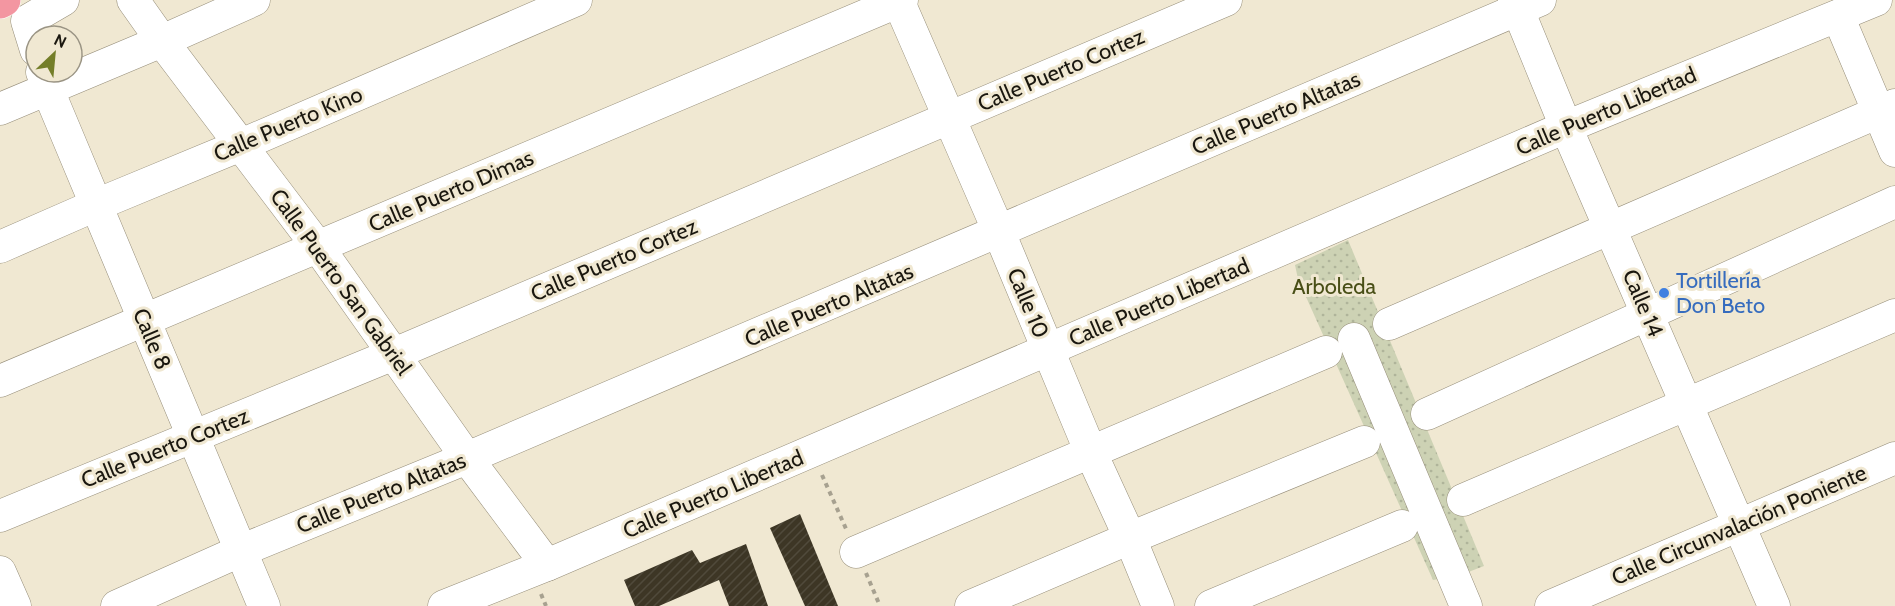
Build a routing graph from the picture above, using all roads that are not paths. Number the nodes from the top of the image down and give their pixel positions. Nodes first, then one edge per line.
1 (63, 0) edge
2 (133, 0) edge
3 (254, 0) edge
4 (576, 0) edge
5 (900, 0) edge
6 (1226, 0) edge
7 (1876, 0) edge
8 (0, 2) edge
9 (1524, 3) edge
10 (1838, 16) junction
11 (22, 24) edge
12 (162, 41) junction
13 (84, 68) edge
14 (40, 84) edge
15 (46, 84) edge
16 (0, 109) edge
17 (1887, 109) edge
18 (950, 117) junction
19 (1566, 127) junction
20 (241, 145) junction
21 (1895, 150) edge
22 (1895, 202) edge
23 (96, 205) junction
24 (1610, 228) junction
25 (999, 232) junction
26 (0, 247) edge
27 (318, 247) junction
28 (1648, 315) junction
29 (1895, 315) edge
30 (144, 321) junction
31 (1389, 324) dead end
32 (1354, 339) dead end
33 (1047, 349) junction
34 (1326, 352) dead end
35 (394, 354) junction
36 (0, 381) edge
37 (1687, 404) junction
38 (1427, 414) dead end
39 (193, 436) junction
40 (1364, 442) dead end
41 (1091, 453) junction
42 (467, 458) junction
43 (1895, 458) edge
44 (1463, 501) dead end
45 (0, 516) edge
46 (1739, 524) junction
47 (1402, 526) dead end
48 (1130, 538) junction
49 (240, 551) junction
50 (856, 552) dead end
51 (547, 565) junction
52 (0, 572) edge
53 (15, 606) edge
54 (117, 606) edge
55 (264, 606) edge
56 (444, 606) edge
57 (971, 606) edge
58 (1158, 606) edge
59 (1211, 606) edge
60 (1466, 606) edge
61 (1551, 606) edge
62 (1774, 606) edge

1 - 11 street
2 - 12 street, Calle Puerto San Gabriel
3 - 12 street
4 - 20 street, Calle Puerto Kino
5 - 18 street, Calle 10
5 - 27 street, Calle Puerto Dimas
6 - 18 street, Calle Puerto Cortez
7 - 10 street, Calle Puerto Libertad
8 - 11 highway
9 - 19 street, Calle 14
9 - 25 street, Calle Puerto Altatas
10 - 17 street
10 - 19 street, Calle Puerto Libertad
12 - 13 street
12 - 20 street, Calle Puerto San Gabriel
14 - 16 street
15 - 23 street, Calle 8
17 - 21 street
17 - 24 street
18 - 25 street, Calle 10
18 - 35 street, Calle Puerto Cortez
19 - 24 street, Calle 14
19 - 33 street, Calle Puerto Libertad
20 - 23 street, Calle Puerto Kino
20 - 27 street, Calle Puerto San Gabriel
22 - 28 street
23 - 26 street, Calle Puerto Kino
23 - 30 street, Calle 8
24 - 28 street, Calle 14
24 - 31 street
25 - 33 street, Calle 10
25 - 42 street, Calle Puerto Altatas
27 - 30 street, Calle Puerto Dimas
27 - 35 street, Calle Puerto San Gabriel
28 - 37 street, Calle 14
28 - 38 street
29 - 37 street
30 - 36 street, Calle Puerto Dimas
30 - 39 street, Calle 8
32 - 60 street
33 - 41 street, Calle 10
33 - 51 street, Calle Puerto Libertad
34 - 41 street
35 - 39 street, Calle Puerto Cortez
35 - 42 street, Calle Puerto San Gabriel
37 - 44 street
37 - 46 street, Calle 14
39 - 45 street, Calle Puerto Cortez
39 - 49 street, Calle 8
40 - 48 street
41 - 48 street, Calle 10
41 - 50 street
42 - 49 street, Calle Puerto Altatas
42 - 51 street, Calle Puerto San Gabriel
43 - 46 street, Calle Circunvalación Poniente
46 - 61 street, Calle Circunvalación Poniente
46 - 62 street, Calle 14
47 - 59 street
48 - 57 street
48 - 58 street, Calle 10
49 - 54 street, Calle Puerto Altatas
49 - 55 street, Calle 8
51 - 56 street, Calle Puerto Libertad
52 - 53 street

